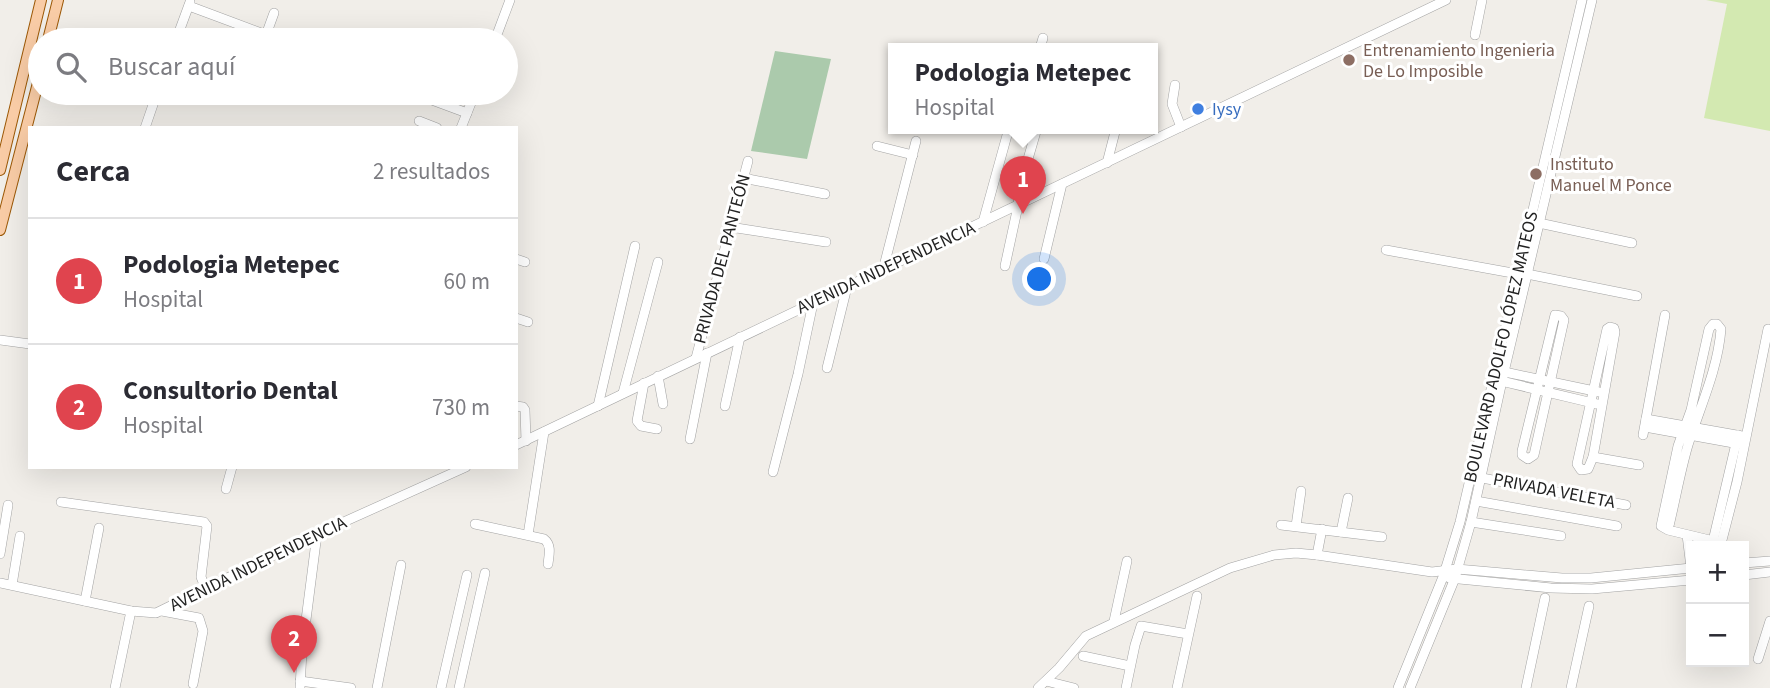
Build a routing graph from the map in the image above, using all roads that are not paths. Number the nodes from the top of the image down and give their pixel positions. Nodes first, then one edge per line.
1 (41, 0) edge
2 (58, 0) edge
3 (1446, 0) edge
4 (1482, 0) edge
5 (1582, 0) edge
6 (1592, 0) edge
7 (507, 1) edge
8 (190, 3) edge
9 (274, 13) dead end
10 (34, 28) edge
11 (51, 28) edge
12 (181, 28) edge
13 (251, 28) edge
14 (268, 28) edge
15 (499, 28) edge
16 (1475, 35) dead end
17 (28, 54) edge
18 (1175, 85) dead end
19 (32, 105) edge
20 (154, 105) edge
21 (445, 105) edge
22 (470, 105) edge
23 (467, 113) junction
24 (419, 121) dead end
25 (146, 126) edge
26 (432, 126) edge
27 (462, 126) edge
28 (1181, 127) junction
29 (1007, 134) edge
30 (1035, 134) edge
31 (1114, 134) edge
32 (916, 141) dead end
33 (877, 146) dead end
34 (913, 155) junction
35 (748, 161) dead end
36 (1107, 163) junction
37 (0, 170) edge
38 (743, 178) junction
39 (1062, 184) junction
40 (825, 194) dead end
41 (1018, 206) junction
42 (983, 222) junction
43 (1539, 223) junction
44 (730, 227) junction
45 (0, 230) edge
46 (826, 242) dead end
47 (1632, 243) dead end
48 (635, 246) dead end
49 (1386, 250) dead end
50 (1044, 259) dead end
51 (658, 262) dead end
52 (1005, 266) dead end
53 (883, 270) junction
54 (1523, 274) junction
55 (847, 287) junction
56 (1637, 296) dead end
57 (813, 303) junction
58 (1665, 315) dead end
59 (518, 319) edge
60 (528, 322) dead end
61 (1768, 329) dead end
62 (740, 337) junction
63 (0, 340) edge
64 (28, 344) edge
65 (707, 353) junction
66 (696, 358) junction
67 (828, 368) dead end
68 (1701, 371) junction
69 (1712, 373) junction
70 (1500, 375) junction
71 (658, 376) junction
72 (1550, 382) junction
73 (644, 383) junction
74 (1538, 384) junction
75 (1594, 391) junction
76 (624, 393) junction
77 (1547, 394) junction
78 (1604, 394) junction
79 (1591, 403) junction
80 (663, 404) dead end
81 (1602, 405) junction
82 (598, 406) junction
83 (725, 406) dead end
84 (518, 407) edge
85 (657, 429) dead end
86 (1689, 430) junction
87 (544, 432) junction
88 (690, 439) dead end
89 (1741, 440) junction
90 (521, 443) edge
91 (1593, 457) junction
92 (1639, 465) dead end
93 (231, 469) edge
94 (463, 469) edge
95 (773, 472) dead end
96 (1482, 478) junction
97 (226, 489) dead end
98 (1301, 491) dead end
99 (1348, 498) dead end
100 (1476, 501) junction
101 (61, 502) dead end
102 (8, 505) dead end
103 (1626, 505) dead end
104 (1471, 522) junction
105 (475, 524) dead end
106 (1281, 525) dead end
107 (1296, 526) junction
108 (1617, 526) dead end
109 (99, 528) dead end
110 (1322, 529) junction
111 (1341, 532) junction
112 (317, 534) junction
113 (528, 535) junction
114 (1687, 535) junction
115 (20, 536) dead end
116 (1561, 536) dead end
117 (1382, 537) dead end
118 (1688, 541) edge
119 (1698, 541) edge
120 (1717, 541) edge
121 (0, 554) edge
122 (1317, 555) junction
123 (1127, 561) dead end
124 (1770, 561) edge
125 (1749, 563) edge
126 (548, 564) dead end
127 (401, 565) dead end
128 (1686, 568) edge
129 (1770, 572) edge
130 (485, 573) dead end
131 (1444, 573) junction
132 (1456, 574) junction
133 (1749, 574) edge
134 (467, 575) dead end
135 (1591, 578) junction
136 (1686, 580) edge
137 (0, 583) edge
138 (12, 585) junction
139 (206, 589) junction
140 (1592, 589) junction
141 (1197, 596) dead end
142 (1545, 598) dead end
143 (85, 601) junction
144 (1589, 606) dead end
145 (131, 611) junction
146 (160, 611) junction
147 (1114, 621) junction
148 (1770, 621) edge
149 (1188, 634) junction
150 (1083, 656) dead end
151 (1758, 659) dead end
152 (1130, 666) junction
153 (1046, 681) junction
154 (192, 684) dead end
155 (300, 684) edge
156 (116, 688) edge
157 (351, 688) edge
158 (377, 688) edge
159 (441, 688) edge
160 (459, 688) edge
161 (1038, 688) edge
162 (1074, 688) edge
163 (1126, 688) edge
164 (1177, 688) edge
165 (1398, 688) edge
166 (1410, 688) edge
167 (1527, 688) edge
168 (1571, 688) edge

1 - 10 main road
2 - 11 main road
3 - 28 street, AVENIDA INDEPENDENCIA
4 - 16 street
5 - 54 street, BOULEVARD ADOLFO LÓPEZ MATEOS
6 - 43 street, BOULEVARD ADOLFO LÓPEZ MATEOS
7 - 15 street
8 - 12 street
8 - 13 street
9 - 14 street
17 - 37 main road
18 - 28 street
19 - 45 main road
20 - 25 street
21 - 23 street
22 - 23 street
23 - 27 street
24 - 26 street
28 - 36 street, AVENIDA INDEPENDENCIA
29 - 42 street
30 - 41 street
31 - 36 street
32 - 34 street
33 - 34 street
34 - 53 street
35 - 38 street, PRIVADA DEL PANTEÓN
36 - 39 street, AVENIDA INDEPENDENCIA
38 - 40 street
38 - 44 street, PRIVADA DEL PANTEÓN
39 - 41 street, AVENIDA INDEPENDENCIA
39 - 50 street
41 - 42 street, AVENIDA INDEPENDENCIA
41 - 52 street
42 - 53 street, AVENIDA INDEPENDENCIA
43 - 47 street
43 - 54 street, BOULEVARD ADOLFO LÓPEZ MATEOS
44 - 46 street
44 - 66 street, PRIVADA DEL PANTEÓN
48 - 82 street
49 - 54 street
51 - 76 street
53 - 55 street, AVENIDA INDEPENDENCIA
54 - 56 street
54 - 70 street, BOULEVARD ADOLFO LÓPEZ MATEOS
55 - 57 street, AVENIDA INDEPENDENCIA
55 - 67 street
57 - 62 street, AVENIDA INDEPENDENCIA
57 - 95 street
58 - 86 street
59 - 60 street
61 - 89 street
62 - 65 street, AVENIDA INDEPENDENCIA
62 - 83 street
63 - 64 street
65 - 66 street, AVENIDA INDEPENDENCIA
65 - 88 street
66 - 71 street, AVENIDA INDEPENDENCIA
68 - 69 street
68 - 69 street
68 - 86 street
69 - 86 street
70 - 74 street
70 - 96 street, BOULEVARD ADOLFO LÓPEZ MATEOS
70 - 131 street, BOULEVARD ADOLFO LÓPEZ MATEOS
71 - 73 street, AVENIDA INDEPENDENCIA
71 - 80 street
72 - 74 street
72 - 74 street
72 - 75 street
72 - 77 street
73 - 76 street, AVENIDA INDEPENDENCIA
73 - 85 street
74 - 77 street
74 - 77 street
75 - 78 street
75 - 78 street
75 - 79 street
76 - 82 street, AVENIDA INDEPENDENCIA
77 - 79 street
78 - 81 street
79 - 81 street
79 - 91 street
81 - 91 street
82 - 87 street, AVENIDA INDEPENDENCIA
84 - 90 street
86 - 89 street
86 - 114 street
87 - 90 street, AVENIDA INDEPENDENCIA
87 - 113 street
89 - 120 street
91 - 92 street
93 - 97 street
94 - 112 street, AVENIDA INDEPENDENCIA
96 - 100 street, BOULEVARD ADOLFO LÓPEZ MATEOS
96 - 103 street, PRIVADA VELETA
98 - 107 street
99 - 111 street
100 - 104 street, BOULEVARD ADOLFO LÓPEZ MATEOS
100 - 108 street
101 - 139 street
102 - 121 street
104 - 116 street
104 - 132 street, BOULEVARD ADOLFO LÓPEZ MATEOS
105 - 113 street
106 - 107 street
107 - 110 street
109 - 143 street
110 - 111 street
110 - 122 street
111 - 117 street
112 - 139 street, AVENIDA INDEPENDENCIA
112 - 155 street
113 - 126 street
114 - 118 street
114 - 119 street
115 - 138 street
122 - 131 street
122 - 147 street
123 - 147 street
124 - 125 street
127 - 158 street
128 - 135 street
129 - 133 street
130 - 160 street
131 - 132 street
131 - 165 street, BOULEVARD ADOLFO LÓPEZ MATEOS
132 - 135 street
132 - 140 street
132 - 166 street, BOULEVARD ADOLFO LÓPEZ MATEOS
134 - 159 street
135 - 140 street
136 - 140 street
137 - 138 street, AVENIDA INDEPENDENCIA
138 - 143 street, AVENIDA INDEPENDENCIA
139 - 146 street, AVENIDA INDEPENDENCIA
141 - 149 street
142 - 167 street
143 - 145 street, AVENIDA INDEPENDENCIA
144 - 168 street
145 - 146 street, AVENIDA INDEPENDENCIA
145 - 156 street
146 - 154 street
147 - 153 street
148 - 151 street
149 - 152 street
149 - 164 street
150 - 152 street
152 - 163 street
153 - 161 street
153 - 162 street
155 - 157 street

